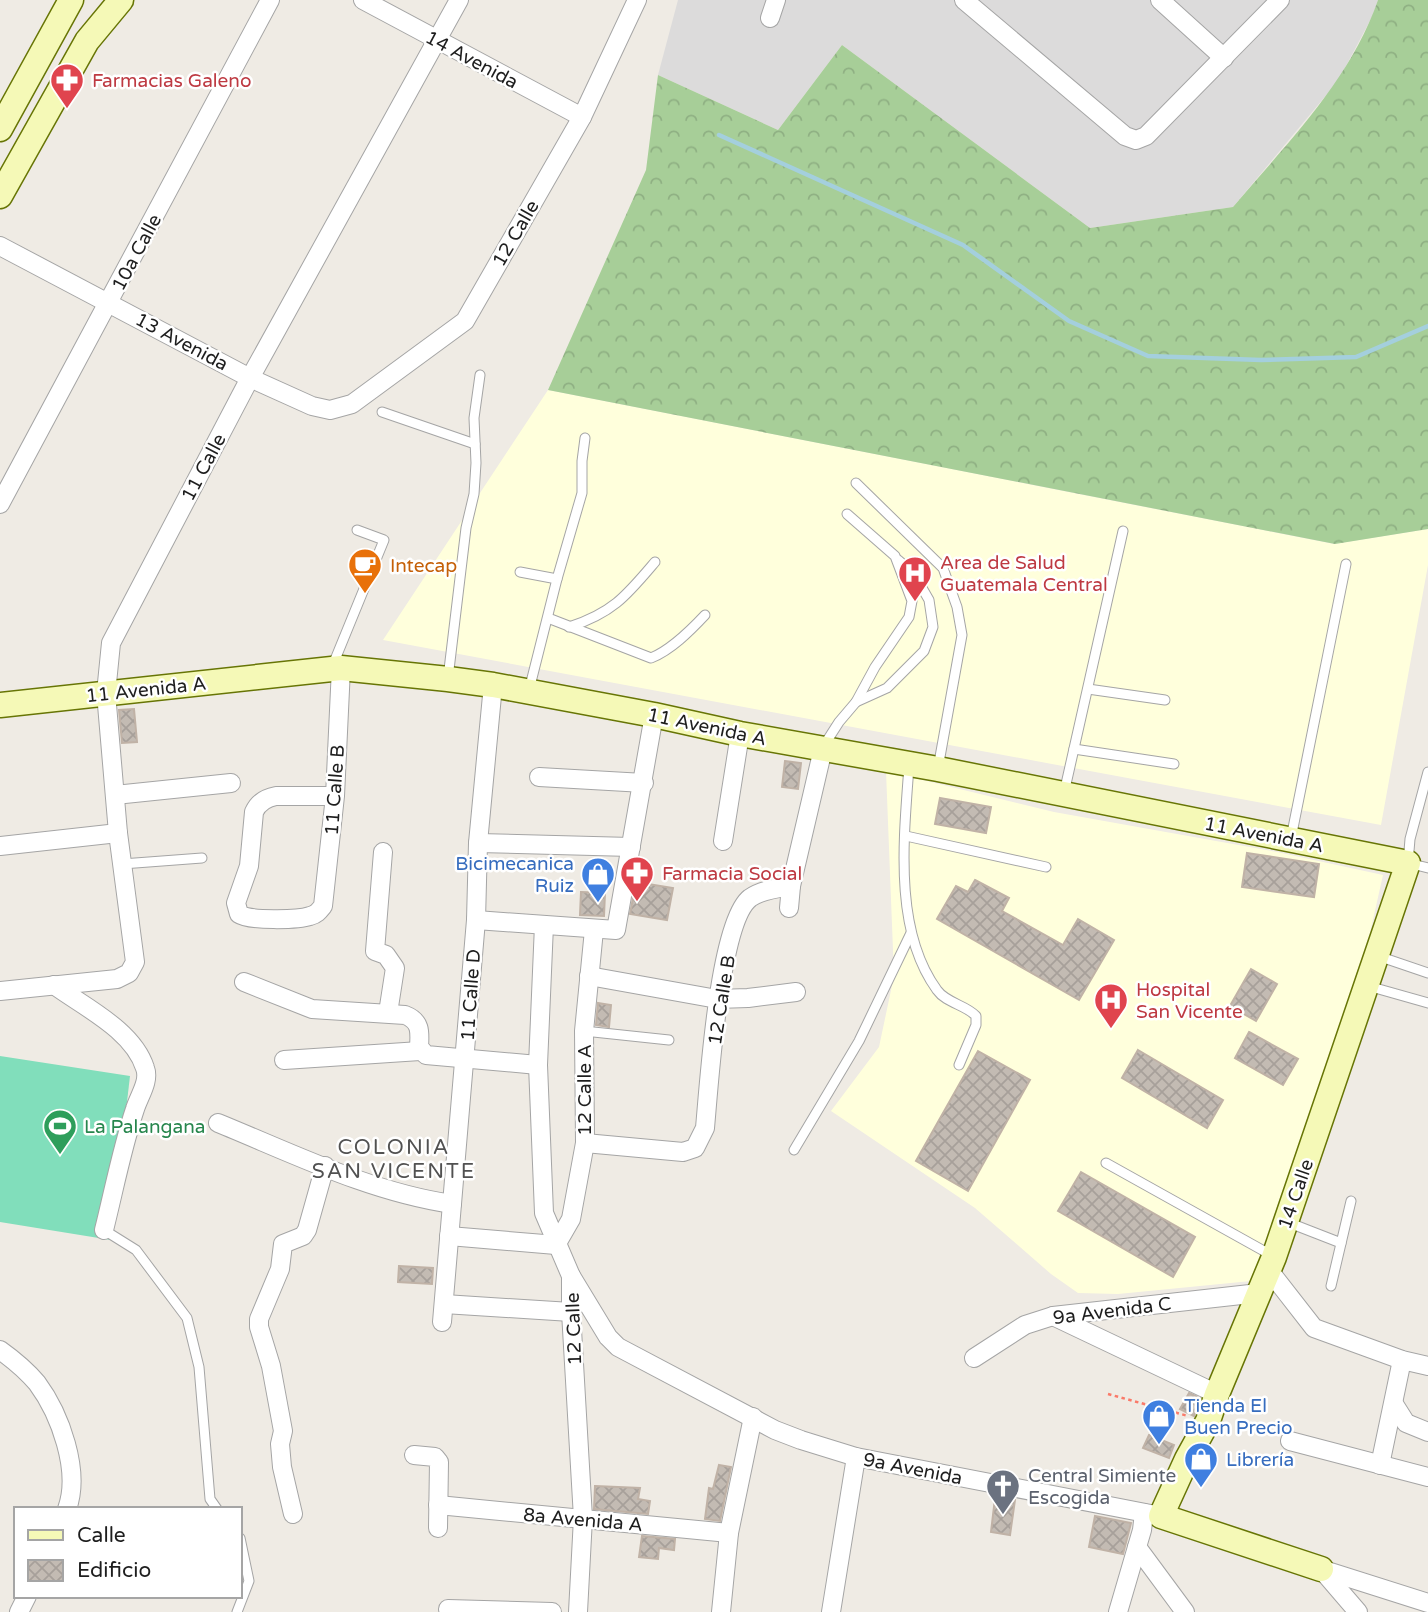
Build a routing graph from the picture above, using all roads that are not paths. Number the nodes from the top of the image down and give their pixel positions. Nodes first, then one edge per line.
1 (71, 0) edge
2 (121, 0) edge
3 (270, 0) edge
4 (363, 0) edge
5 (459, 0) edge
6 (637, 0) edge
7 (776, 0) edge
8 (964, 0) edge
9 (1160, 0) edge
10 (1280, 0) edge
11 (770, 18) dead end
12 (436, 41) junction
13 (1224, 58) junction
14 (582, 117) junction
15 (0, 130) edge
16 (0, 196) edge
17 (0, 246) edge
18 (109, 303) junction
19 (480, 375) dead end
20 (250, 377) junction
21 (330, 410) joint
22 (382, 412) dead end
23 (585, 438) dead end
24 (475, 444) junction
25 (856, 483) dead end
26 (0, 504) edge
27 (846, 514) dead end
28 (357, 530) dead end
29 (1123, 531) dead end
30 (895, 556) junction
31 (655, 562) dead end
32 (1346, 564) dead end
33 (520, 572) dead end
34 (557, 579) junction
35 (705, 615) dead end
36 (548, 618) junction
37 (569, 626) junction
38 (336, 668) junction
39 (448, 679) junction
40 (493, 685) junction
41 (1088, 689) junction
42 (529, 692) junction
43 (106, 693) junction
44 (1165, 700) dead end
45 (856, 702) junction
46 (0, 705) edge
47 (654, 715) junction
48 (740, 734) junction
49 (822, 749) junction
50 (1074, 749) junction
51 (909, 764) junction
52 (1174, 764) dead end
53 (938, 769) junction
54 (1428, 772) edge
55 (539, 777) dead end
56 (231, 783) dead end
57 (644, 783) junction
58 (1064, 794) junction
59 (115, 795) junction
60 (335, 796) junction
61 (118, 833) junction
62 (906, 836) junction
63 (1290, 839) junction
64 (723, 841) dead end
65 (478, 843) junction
66 (0, 846) edge
67 (631, 847) junction
68 (383, 852) dead end
69 (202, 858) dead end
70 (122, 864) junction
71 (1418, 865) edge
72 (1045, 867) dead end
73 (791, 886) junction
74 (789, 908) dead end
75 (475, 920) junction
76 (544, 925) junction
77 (594, 930) junction
78 (911, 933) junction
79 (1376, 956) junction
80 (1428, 972) edge
81 (589, 976) junction
82 (244, 982) dead end
83 (54, 985) junction
84 (1366, 986) junction
85 (0, 991) edge
86 (796, 992) dead end
87 (717, 999) junction
88 (1428, 1003) edge
89 (387, 1013) junction
90 (584, 1031) junction
91 (669, 1040) dead end
92 (420, 1051) junction
93 (465, 1058) junction
94 (284, 1060) dead end
95 (538, 1065) junction
96 (959, 1065) dead end
97 (218, 1123) dead end
98 (585, 1143) junction
99 (794, 1150) dead end
100 (1106, 1163) dead end
101 (325, 1166) junction
102 (1350, 1201) dead end
103 (452, 1204) junction
104 (1285, 1221) junction
105 (104, 1230) joint
106 (449, 1236) junction
107 (1341, 1242) junction
108 (556, 1245) junction
109 (1271, 1263) junction
110 (571, 1276) junction
111 (1331, 1286) dead end
112 (1259, 1293) junction
113 (571, 1312) junction
114 (1053, 1316) junction
115 (0, 1351) edge
116 (974, 1358) dead end
117 (1402, 1360) junction
118 (1428, 1366) edge
119 (1217, 1394) junction
120 (1394, 1404) junction
121 (752, 1417) junction
122 (1428, 1432) edge
123 (1290, 1441) dead end
124 (414, 1455) dead end
125 (856, 1457) junction
126 (1380, 1465) junction
127 (1428, 1477) edge
128 (438, 1506) junction
129 (68, 1507) edge
130 (216, 1507) edge
131 (293, 1514) dead end
132 (1152, 1515) junction
133 (583, 1518) junction
134 (438, 1528) dead end
135 (729, 1533) junction
136 (1137, 1546) junction
137 (242, 1548) edge
138 (1321, 1569) junction
139 (1428, 1603) edge
140 (449, 1609) dead end
141 (237, 1612) edge
142 (552, 1612) edge
143 (578, 1612) edge
144 (721, 1612) edge
145 (831, 1612) edge
146 (1118, 1612) edge
147 (1185, 1612) edge
148 (1358, 1612) edge

1 - 15 street
2 - 16 street
3 - 18 street, 10a Calle
4 - 12 street, 14 Avenida
5 - 12 street, 11 Calle
6 - 14 street, 12 Calle
7 - 11 street
8 - 13 street
9 - 13 street
10 - 13 street
12 - 14 street, 14 Avenida
12 - 20 street, 11 Calle
14 - 21 street, 12 Calle
17 - 18 street, 13 Avenida
18 - 20 street, 13 Avenida
18 - 26 street, 10a Calle
19 - 24 lane
20 - 21 street, 13 Avenida
20 - 43 street, 11 Calle
22 - 24 lane
23 - 34 lane
24 - 39 lane
25 - 53 lane
27 - 30 lane
28 - 38 lane
29 - 41 lane
30 - 45 lane
30 - 45 lane
31 - 37 lane
32 - 63 lane
33 - 34 lane
34 - 36 lane
35 - 37 lane
36 - 37 lane
36 - 42 lane
38 - 39 street, 11 Avenida A
38 - 43 street, 11 Avenida A
38 - 60 street, 11 Calle B
39 - 40 street, 11 Avenida A
40 - 42 street, 11 Avenida A
40 - 65 street, 11 Calle D
41 - 44 lane
41 - 50 lane
42 - 47 street, 11 Avenida A
43 - 46 street, 11 Avenida A
43 - 59 street, 11 Calle
45 - 49 lane
47 - 48 street, 11 Avenida A
47 - 57 street
48 - 49 street, 11 Avenida A
48 - 64 street
49 - 51 street, 11 Avenida A
49 - 73 street
50 - 52 lane
50 - 58 lane
51 - 53 street, 11 Avenida A
51 - 62 lane
53 - 58 street, 11 Avenida A
54 - 71 lane
55 - 57 street
56 - 59 street
57 - 67 street
58 - 63 street, 11 Avenida A
59 - 61 street, 11 Calle
60 - 60 street, 11 Calle B
61 - 66 street
61 - 70 street, 11 Calle
62 - 72 lane
62 - 78 lane
63 - 71 street, 11 Avenida A
65 - 67 street
65 - 75 street, 11 Calle D
67 - 77 street
68 - 89 street
69 - 70 lane
70 - 83 street, 11 Calle
71 - 79 street, 14 Calle
73 - 74 street
73 - 87 street, 12 Calle B
75 - 76 street
75 - 93 street, 11 Calle D
76 - 77 street
76 - 95 street, 12 Calle
77 - 81 street, 12 Calle A
78 - 96 lane
78 - 99 lane
79 - 80 lane
79 - 84 street, 14 Calle
81 - 87 street
81 - 90 street, 12 Calle A
82 - 89 street
83 - 85 street
83 - 105 street
84 - 88 lane
84 - 104 street, 14 Calle
86 - 87 street
87 - 98 street, 12 Calle B
89 - 92 street
90 - 91 lane
90 - 98 street, 12 Calle A
92 - 93 street
92 - 94 street
93 - 95 street
93 - 103 street, 11 Calle D
95 - 108 street, 12 Calle
97 - 101 street
98 - 108 street, 12 Calle A
100 - 109 lane
101 - 103 street
101 - 131 street
102 - 107 lane
103 - 106 street, 11 Calle D
104 - 107 lane
104 - 109 street, 14 Calle
105 - 130 lane
106 - 108 street
106 - 113 street, 11 Calle D
107 - 111 lane
108 - 110 street, 12 Calle
109 - 112 street, 14 Calle
109 - 117 street
110 - 113 street, 12 Calle
110 - 121 street, 9a Avenida
112 - 114 street, 9a Avenida C
112 - 119 street, 14 Calle
113 - 133 street, 12 Calle
114 - 116 street, 9a Avenida C
114 - 119 street
115 - 129 street
117 - 118 street
117 - 120 street
119 - 132 street, 14 Calle
120 - 122 street
120 - 126 street
121 - 125 street, 9a Avenida
121 - 135 street
123 - 126 street
124 - 128 street
125 - 132 street, 9a Avenida
125 - 145 street
126 - 127 street
128 - 133 street, 8a Avenida A
128 - 134 street
132 - 136 street
132 - 138 street, 9a Avenida
133 - 135 street, 8a Avenida A
133 - 143 street, 12 Calle
135 - 144 street
136 - 146 street
136 - 147 street
137 - 141 lane
138 - 139 street, 9a Avenida
138 - 148 street
140 - 142 street

